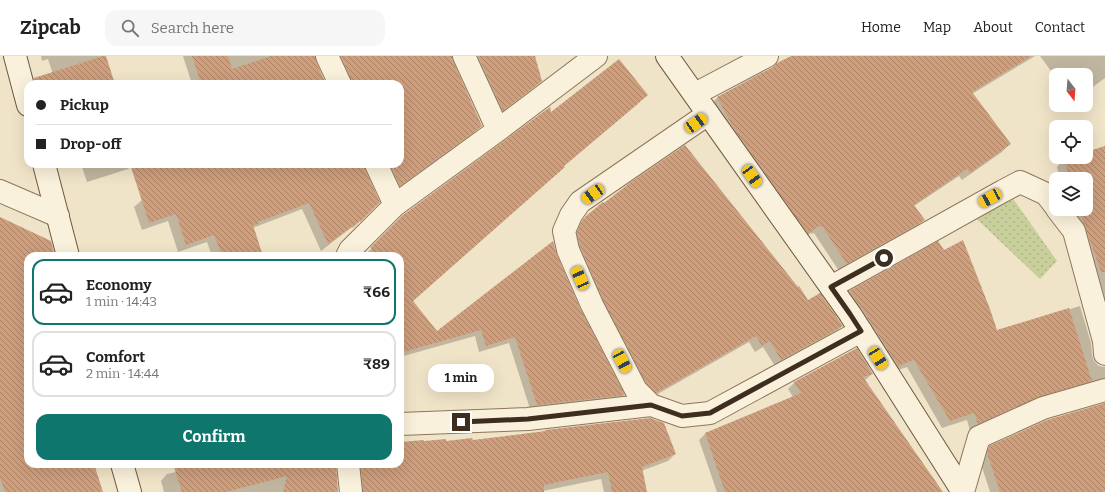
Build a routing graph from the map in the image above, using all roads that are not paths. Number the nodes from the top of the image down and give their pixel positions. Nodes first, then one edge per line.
1 (15, 56) edge
2 (327, 56) edge
3 (464, 56) edge
4 (596, 56) edge
5 (667, 56) edge
6 (767, 56) edge
7 (338, 80) edge
8 (24, 90) edge
9 (695, 94) junction
10 (708, 114) junction
11 (498, 130) junction
12 (45, 168) edge
13 (378, 168) edge
14 (0, 191) edge
15 (1049, 198) edge
16 (395, 205) junction
17 (58, 216) junction
18 (1063, 216) edge
19 (67, 252) edge
20 (349, 252) edge
21 (831, 287) junction
22 (861, 331) junction
23 (1104, 345) edge
24 (1105, 390) edge
25 (651, 405) junction
26 (404, 424) edge
27 (123, 468) edge
28 (348, 468) edge
29 (130, 492) edge
30 (351, 492) edge
31 (963, 492) edge

1 - 8 street
2 - 7 street
3 - 11 street
4 - 11 street
5 - 9 street
6 - 9 street
9 - 10 street
10 - 21 street
10 - 25 street
11 - 16 street
12 - 17 street
13 - 16 street
14 - 17 street
15 - 21 street
16 - 20 street
17 - 19 street
18 - 23 street
21 - 22 street
22 - 25 street
22 - 31 street
24 - 31 street
25 - 26 street
27 - 29 street
28 - 30 street

